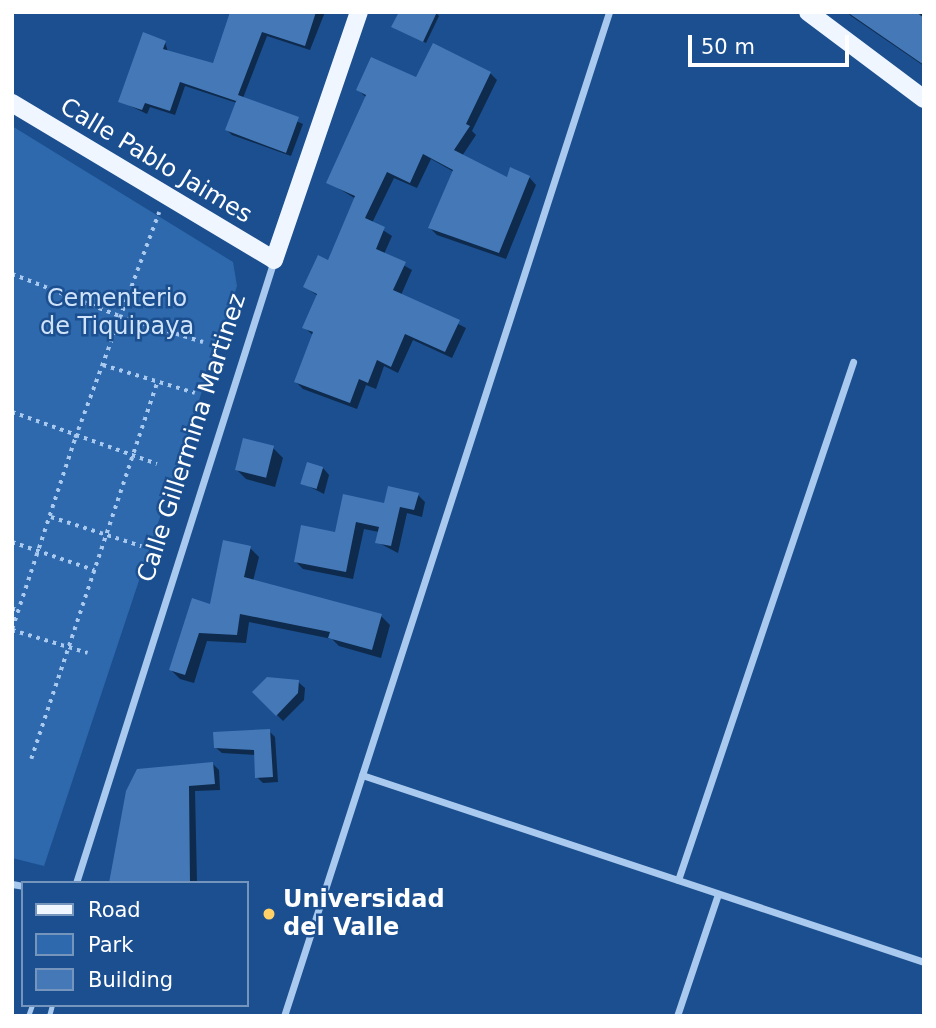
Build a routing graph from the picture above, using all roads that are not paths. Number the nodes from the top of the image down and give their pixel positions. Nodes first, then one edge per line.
1 (359, 12) edge
2 (609, 12) edge
3 (808, 12) edge
4 (923, 96) edge
5 (12, 103) edge
6 (274, 260) junction
7 (853, 362) dead end
8 (362, 775) junction
9 (678, 880) junction
10 (76, 881) edge
11 (718, 894) junction
12 (924, 962) edge
13 (284, 1016) edge
14 (677, 1016) edge

1 - 6 main road, Calle Gillermina Martinez
2 - 8 street
3 - 4 main road
5 - 6 main road, Calle Pablo Jaimes
6 - 10 street, Calle Gillermina Martinez
7 - 9 street
8 - 9 street
8 - 13 street
9 - 11 street
11 - 12 street
11 - 14 street

